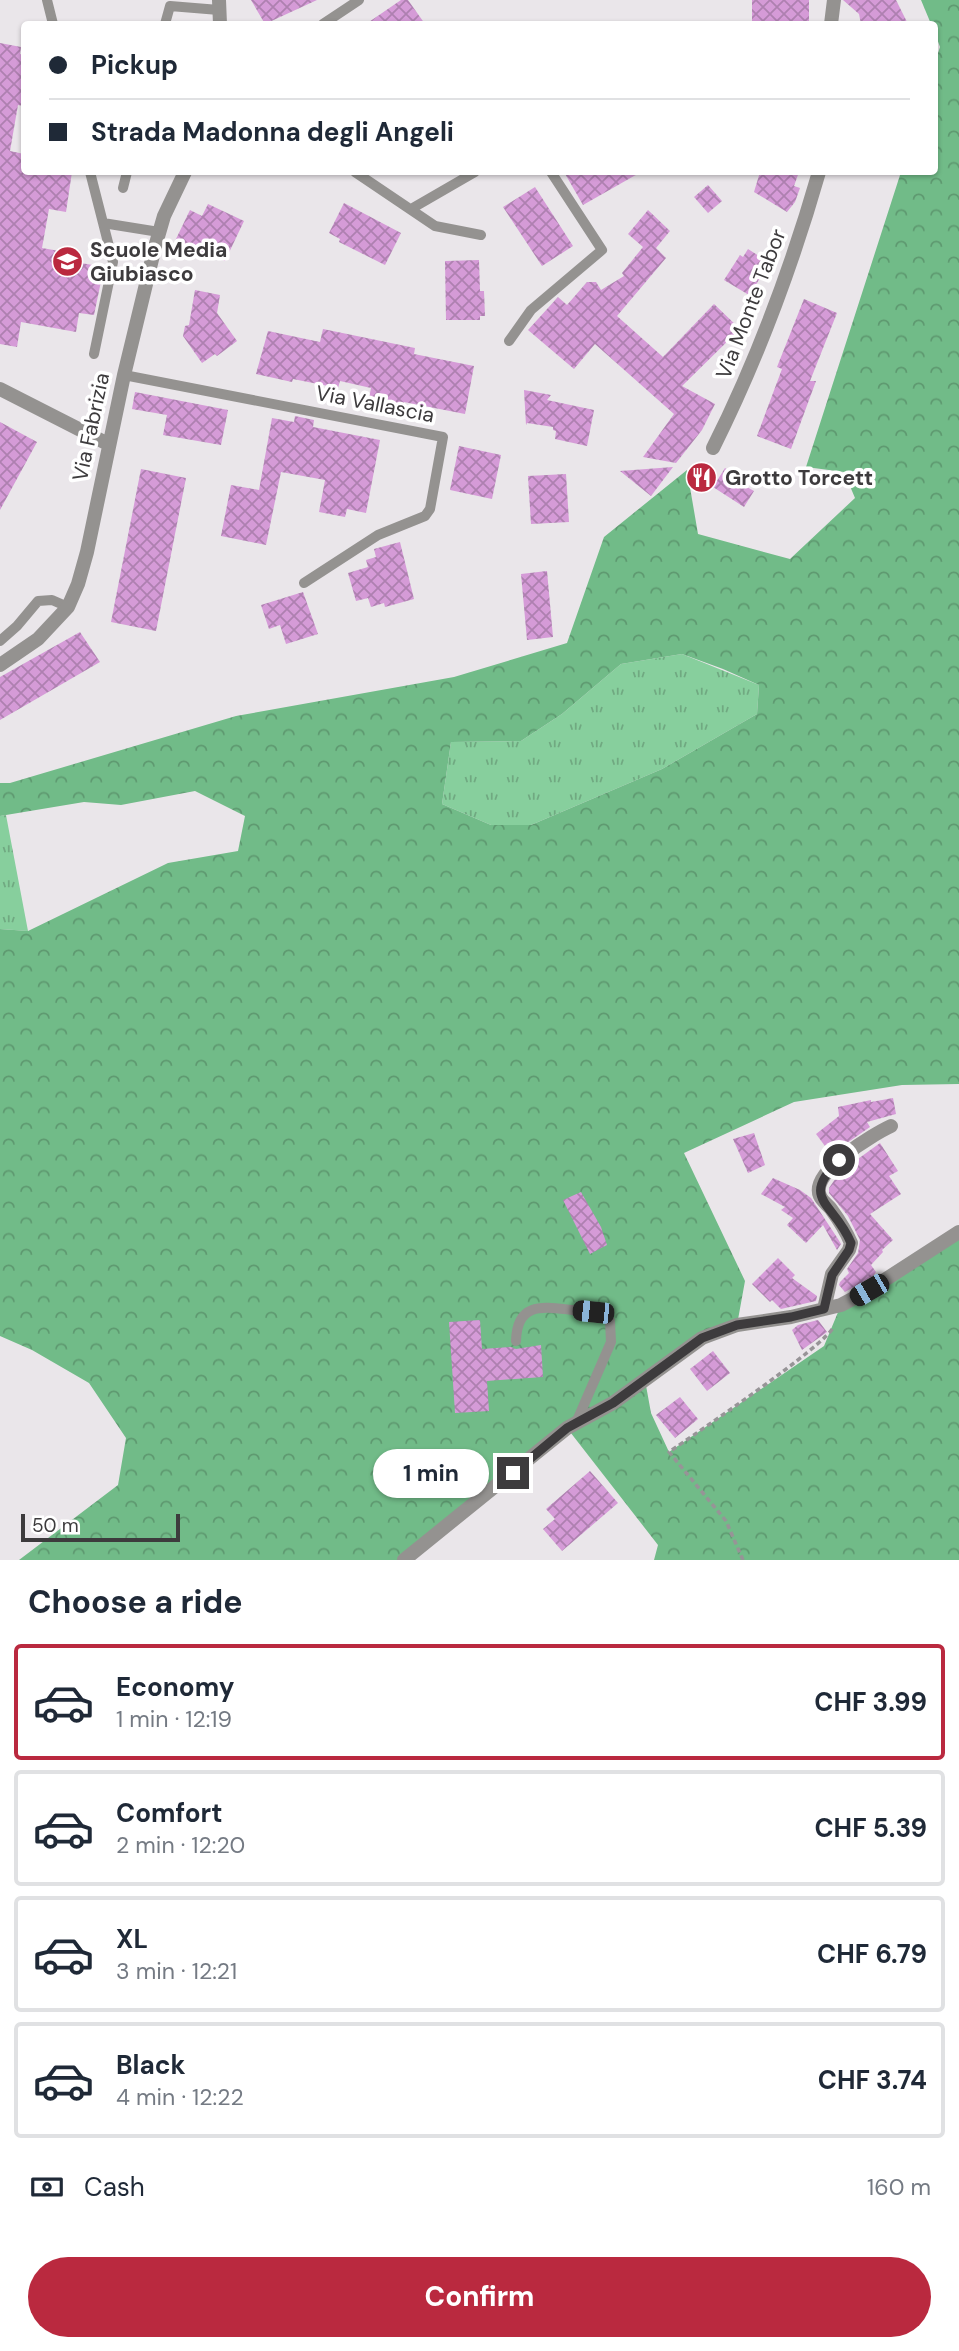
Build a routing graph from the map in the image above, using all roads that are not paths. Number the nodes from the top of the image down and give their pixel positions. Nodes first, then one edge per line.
1 (47, 0) edge
2 (359, 0) edge
3 (834, 0) edge
4 (220, 11) edge
5 (52, 21) edge
6 (166, 21) edge
7 (328, 21) edge
8 (831, 21) edge
9 (91, 175) edge
10 (126, 175) edge
11 (184, 175) edge
12 (360, 175) edge
13 (470, 175) edge
14 (553, 175) edge
15 (818, 175) edge
16 (123, 188) dead end
17 (411, 209) junction
18 (103, 223) junction
19 (159, 232) junction
20 (481, 235) dead end
21 (509, 341) dead end
22 (94, 354) dead end
23 (124, 375) junction
24 (0, 389) edge
25 (108, 444) junction
26 (713, 449) dead end
27 (304, 583) dead end
28 (68, 607) junction
29 (0, 641) edge
30 (0, 665) edge
31 (891, 1126) dead end
32 (959, 1233) edge
33 (824, 1309) junction
34 (516, 1341) dead end
35 (576, 1423) junction
36 (404, 1560) edge

1 - 5 lane
2 - 7 lane
3 - 8 street
4 - 6 lane
9 - 18 lane
10 - 16 lane
11 - 19 street, Via Fabrizia
12 - 17 lane
13 - 17 lane
14 - 21 lane
15 - 26 street, Via Monte Tabor
17 - 20 lane
18 - 19 lane
18 - 22 lane
19 - 23 street, Via Fabrizia
23 - 25 street, Via Fabrizia
23 - 27 lane, Via Vallascia
24 - 25 street
25 - 28 street, Via Fabrizia
28 - 29 lane
28 - 30 street, Via Fabrizia
31 - 33 street
32 - 33 street
33 - 35 street
34 - 35 lane
35 - 36 street

